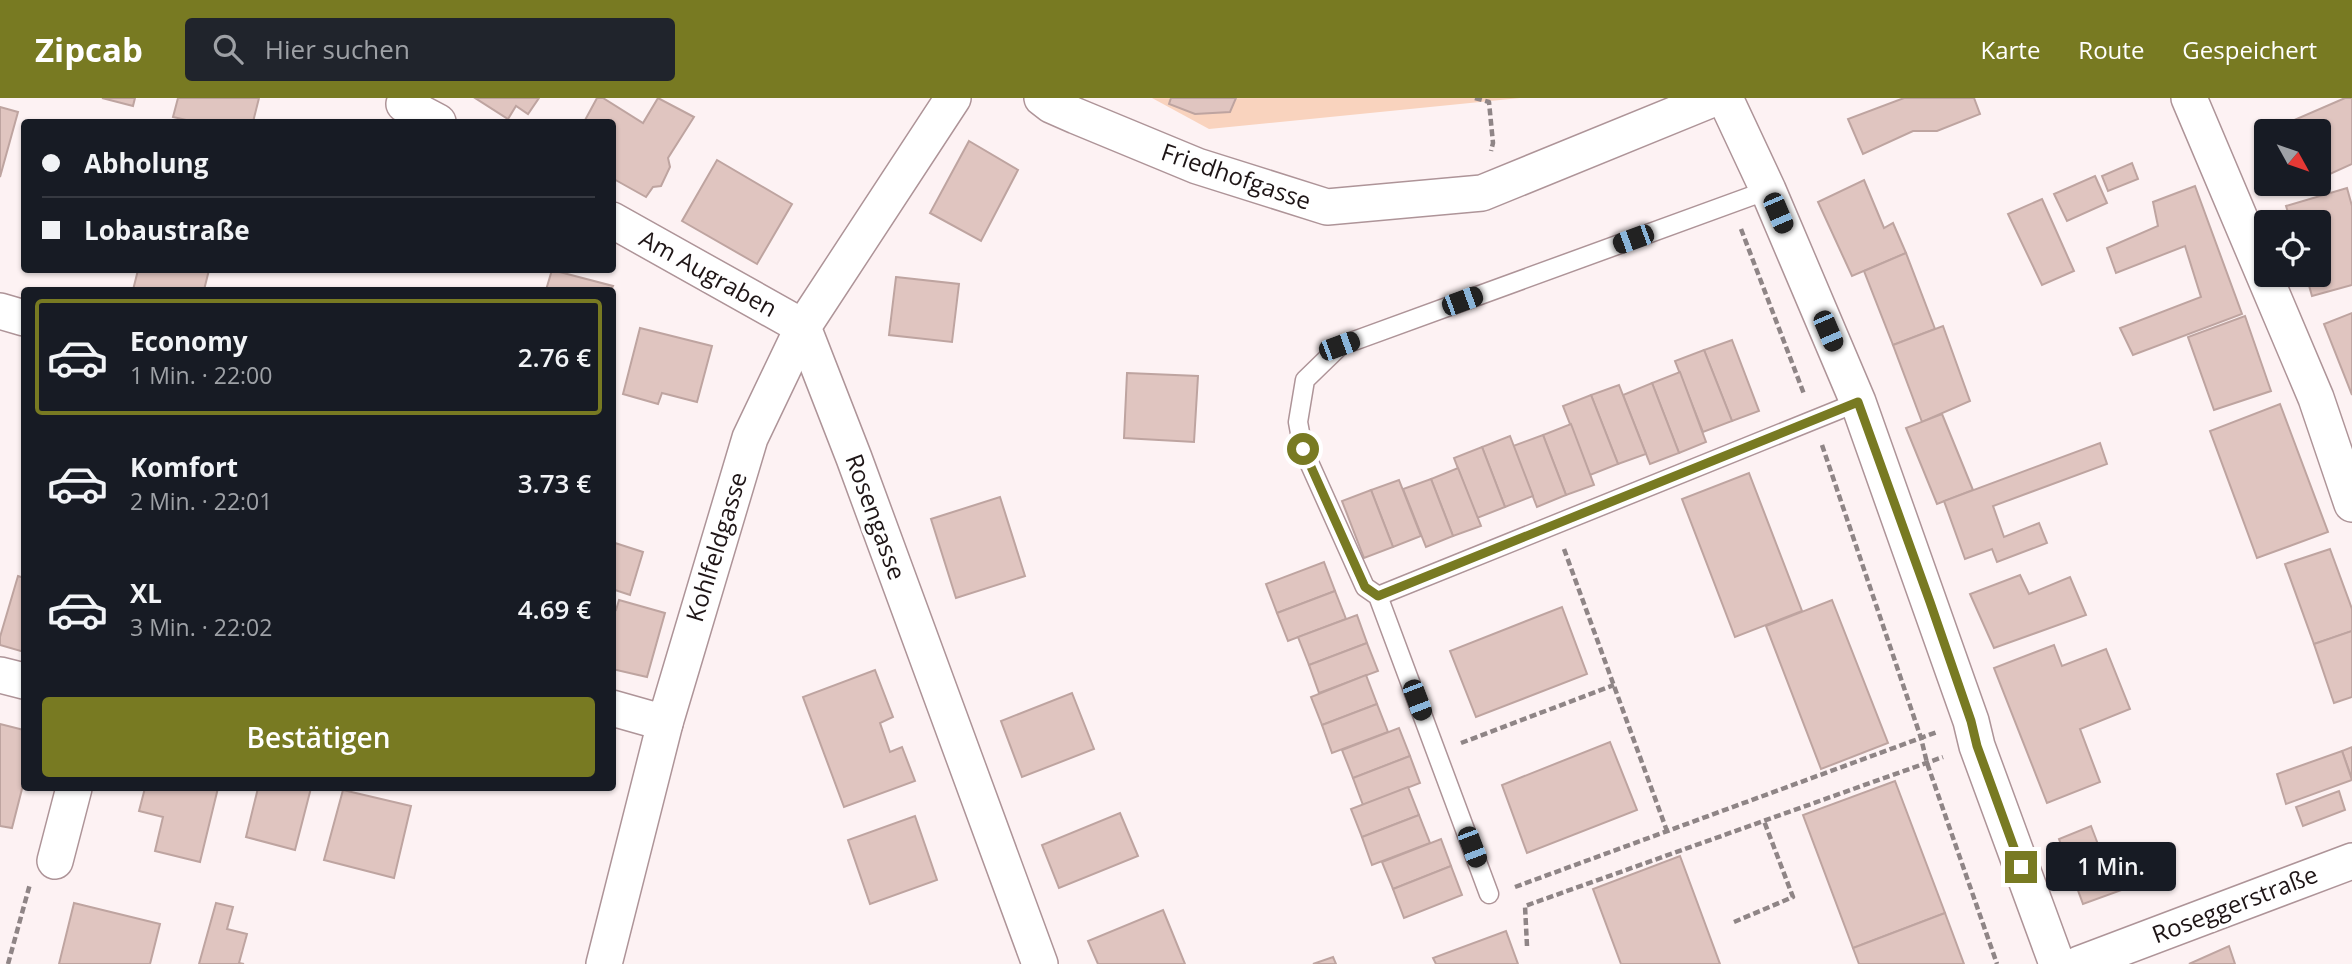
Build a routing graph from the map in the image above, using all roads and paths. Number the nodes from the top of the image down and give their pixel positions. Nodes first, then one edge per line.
1 (953, 98) edge
2 (1475, 98) edge
3 (1716, 98) edge
4 (1726, 98) edge
5 (2189, 98) edge
6 (1049, 100) edge
7 (1489, 102) dead end
8 (404, 104) dead end
9 (432, 119) edge
10 (1768, 190) junction
11 (1731, 203) junction
12 (616, 222) edge
13 (0, 311) edge
14 (21, 317) edge
15 (803, 327) junction
16 (1858, 402) junction
17 (1814, 420) junction
18 (2352, 504) edge
19 (1555, 525) junction
20 (1378, 596) junction
21 (0, 676) edge
22 (21, 680) edge
23 (1614, 685) junction
24 (616, 709) edge
25 (664, 723) junction
26 (1974, 734) junction
27 (1921, 738) junction
28 (1436, 752) junction
29 (1927, 763) junction
30 (73, 791) edge
31 (1764, 821) junction
32 (1667, 831) junction
33 (55, 861) joint
34 (2352, 861) edge
35 (1489, 894) joint
36 (1734, 922) dead end
37 (1527, 946) dead end
38 (8, 964) edge
39 (604, 964) edge
40 (1040, 964) edge
41 (1997, 964) edge
42 (2057, 964) edge
43 (2079, 964) edge

1 - 15 street
2 - 7 path
3 - 6 street, Friedhofgasse
4 - 10 street
5 - 18 street
8 - 9 street
10 - 11 lane
10 - 16 street
11 - 17 path
11 - 20 lane
12 - 15 street, Am Augraben
13 - 14 street
15 - 25 street, Kohlfeldgasse
15 - 40 street, Rosengasse
16 - 17 lane
16 - 26 street
17 - 19 lane
17 - 27 path
19 - 20 lane
19 - 23 path
20 - 28 lane
21 - 22 street
23 - 28 path
23 - 32 path
24 - 25 street
25 - 39 street, Kohlfeldgasse
26 - 27 path
26 - 29 path
26 - 42 street
27 - 29 path
27 - 32 path
28 - 35 lane
29 - 31 path
29 - 41 path
30 - 33 street
31 - 36 path
31 - 37 path
32 - 35 path
33 - 38 path
34 - 43 street, Roseggerstraße

